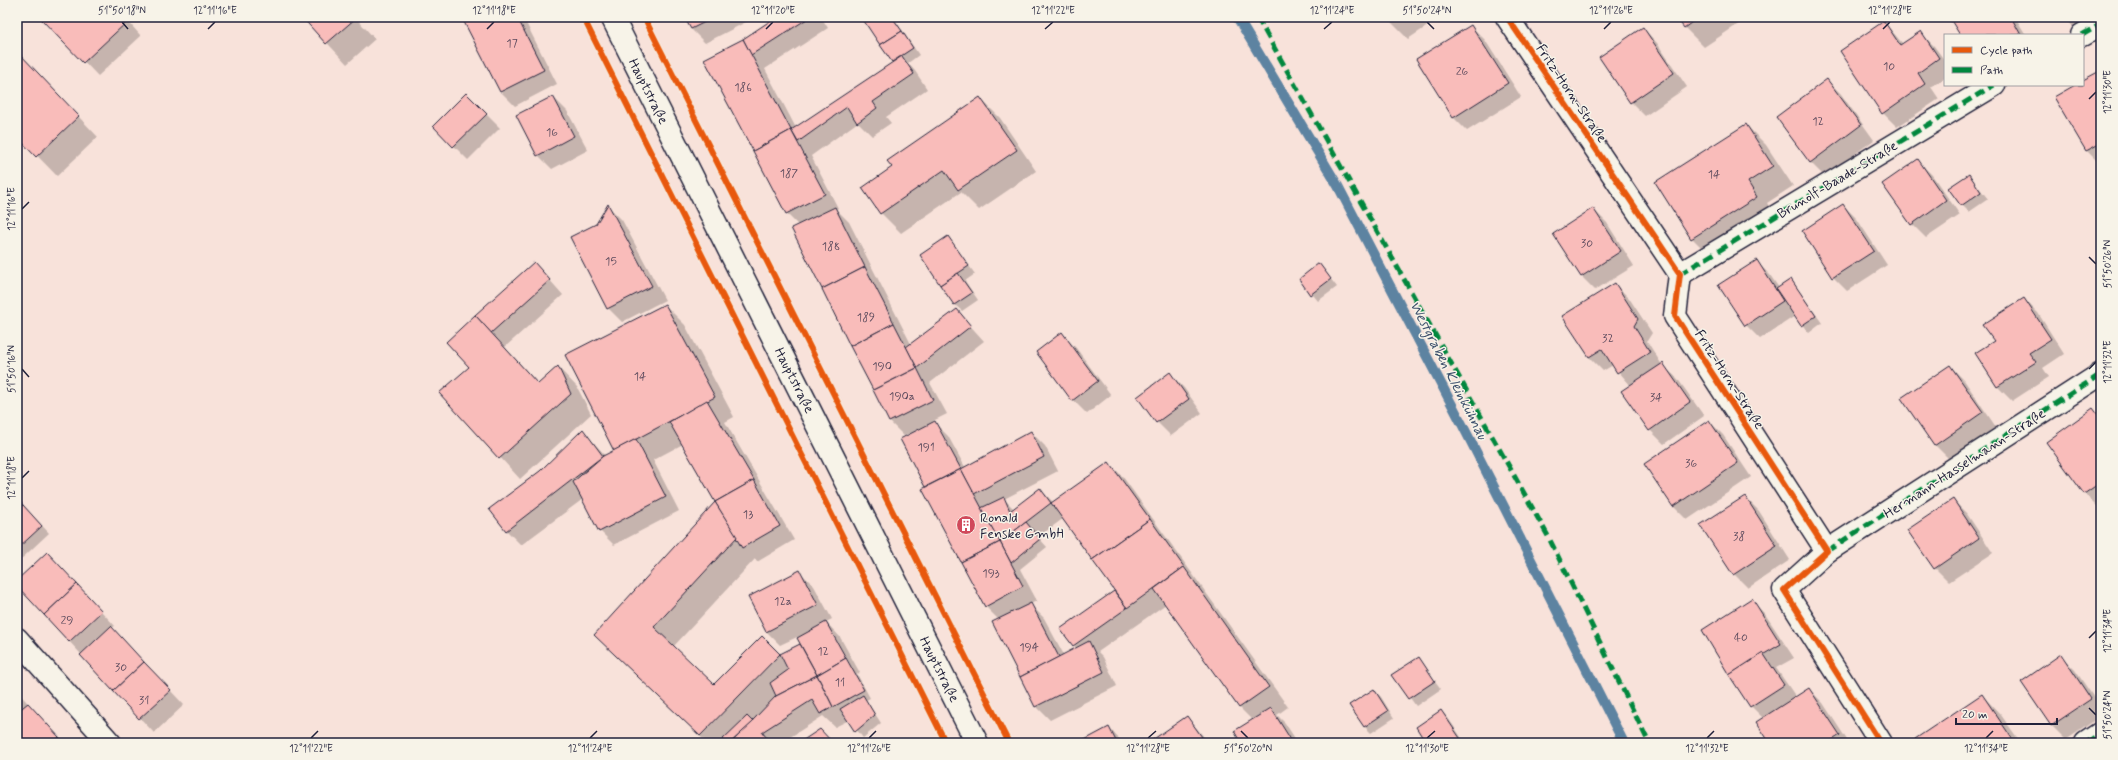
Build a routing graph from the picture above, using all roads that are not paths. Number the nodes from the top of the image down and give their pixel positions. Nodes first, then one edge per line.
1 (612, 17) edge
2 (1512, 19) edge
3 (2101, 24) edge
4 (2084, 34) edge
5 (1992, 86) edge
6 (1680, 274) junction
7 (2101, 374) edge
8 (1827, 551) junction
9 (17, 640) edge
10 (2101, 734) edge
11 (110, 743) edge
12 (977, 743) edge
13 (1881, 743) edge
14 (2086, 743) edge

1 - 12 street, Hauptstraße
2 - 6 street, Fritz-Horn-Straße
3 - 4 street
5 - 6 street, Brunolf-Baade-Straße
6 - 8 street, Fritz-Horn-Straße
7 - 8 street, Hermann-Hasselmann-Straße
8 - 13 street
9 - 11 street
10 - 14 street

